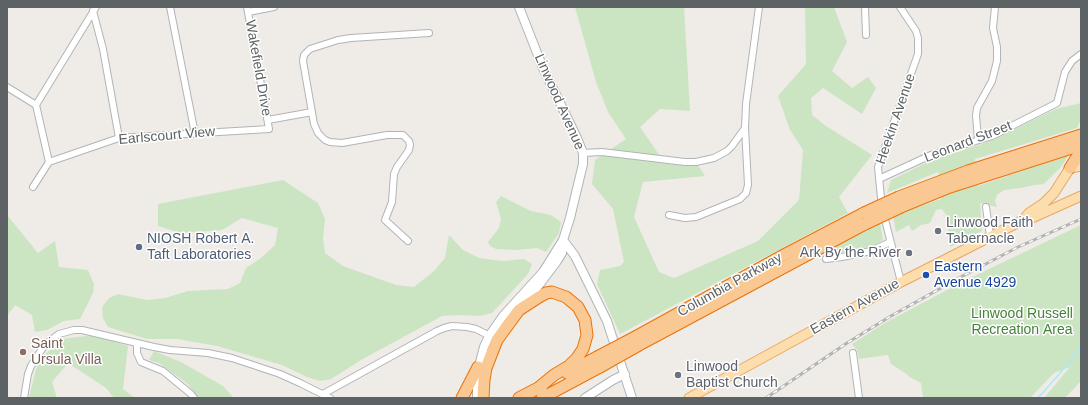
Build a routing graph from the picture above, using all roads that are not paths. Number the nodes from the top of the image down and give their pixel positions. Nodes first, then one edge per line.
1 (170, 7) edge
2 (274, 7) edge
3 (520, 7) edge
4 (759, 7) edge
5 (865, 7) edge
6 (900, 7) edge
7 (994, 7) edge
8 (95, 9) edge
9 (247, 9) edge
10 (429, 33) dead end
11 (866, 35) dead end
12 (1081, 54) edge
13 (7, 88) edge
14 (36, 105) junction
15 (312, 112) junction
16 (268, 120) junction
17 (269, 128) joint
18 (745, 128) junction
19 (195, 134) junction
20 (1081, 135) edge
21 (119, 138) junction
22 (978, 139) junction
23 (1081, 145) edge
24 (1081, 151) edge
25 (583, 153) junction
26 (50, 162) junction
27 (1081, 166) edge
28 (1070, 168) junction
29 (879, 179) junction
30 (33, 187) dead end
31 (1081, 196) edge
32 (900, 202) junction
33 (986, 207) dead end
34 (669, 215) dead end
35 (1023, 220) junction
36 (990, 236) junction
37 (563, 240) junction
38 (408, 241) dead end
39 (890, 242) junction
40 (826, 259) dead end
41 (901, 282) junction
42 (520, 310) junction
43 (493, 338) junction
44 (136, 343) junction
45 (853, 353) dead end
46 (478, 367) junction
47 (625, 374) junction
48 (323, 394) junction
49 (539, 394) edge
50 (24, 398) edge
51 (194, 398) edge
52 (330, 398) edge
53 (462, 398) edge
54 (476, 398) edge
55 (483, 398) edge
56 (519, 398) edge
57 (585, 398) edge
58 (632, 398) edge
59 (689, 398) edge
60 (859, 398) edge

1 - 19 street
2 - 9 street
3 - 25 main road, Linwood Avenue
4 - 18 street
5 - 11 street
6 - 29 street, Heekin Avenue
7 - 22 street
8 - 14 street
8 - 21 street
9 - 16 street, Wakefield Drive
10 - 15 street
12 - 22 street, Leonard Street
13 - 14 street
14 - 26 street
15 - 16 street
15 - 38 street
16 - 17 street, Wakefield Drive
17 - 19 street, Earlscourt View
18 - 25 street
18 - 34 street
19 - 21 street, Earlscourt View
20 - 32 highway, Columbia Parkway
21 - 26 street, Earlscourt View
22 - 29 street, Leonard Street
23 - 32 highway, Columbia Parkway
24 - 28 highway
25 - 37 main road, Linwood Avenue
26 - 30 street
27 - 28 main road
28 - 35 main road
29 - 39 street, Heekin Avenue
31 - 35 main road
32 - 49 highway, Columbia Parkway, bridge
33 - 36 street
35 - 36 main road, Eastern Avenue
36 - 41 main road, Eastern Avenue
37 - 42 main road
37 - 43 main road
37 - 47 main road
39 - 40 street
39 - 41 street, Heekin Avenue
41 - 59 main road, Eastern Avenue
42 - 43 highway
42 - 49 highway
43 - 46 main road
43 - 48 street
43 - 55 highway
44 - 48 street
44 - 50 street
44 - 51 street
45 - 60 street
46 - 53 highway
46 - 54 main road
47 - 57 main road
47 - 58 main road
48 - 52 street
49 - 56 highway, Columbia Parkway

